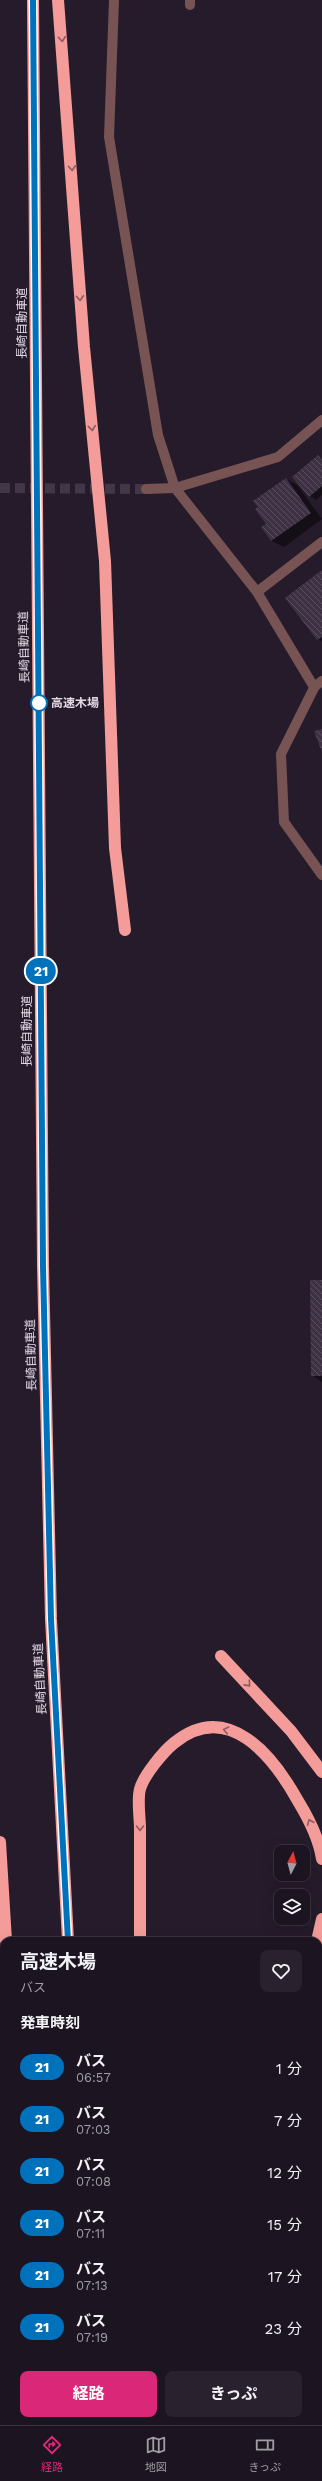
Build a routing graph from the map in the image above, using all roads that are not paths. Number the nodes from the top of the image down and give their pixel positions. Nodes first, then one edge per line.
1 (33, 0) edge
2 (58, 0) edge
3 (114, 0) edge
4 (322, 420) edge
5 (175, 488) junction
6 (146, 489) tunnel mouth
7 (322, 542) edge
8 (257, 592) junction
9 (318, 683) edge
10 (322, 875) edge
11 (125, 930) dead end
12 (222, 1656) dead end
13 (322, 1772) edge
14 (0, 1842) edge
15 (322, 1859) edge
16 (322, 1919) edge
17 (6, 1937) edge
18 (68, 1937) edge
19 (140, 1937) edge
20 (317, 1937) edge

1 - 18 highway, 長崎自動車道
2 -> 11 highway
3 - 5 street
4 - 5 street
5 - 6 street
5 - 8 street
7 - 8 street
8 - 9 street
9 - 10 street
12 -> 13 highway
14 - 17 highway
15 -> 19 highway
16 - 20 highway

